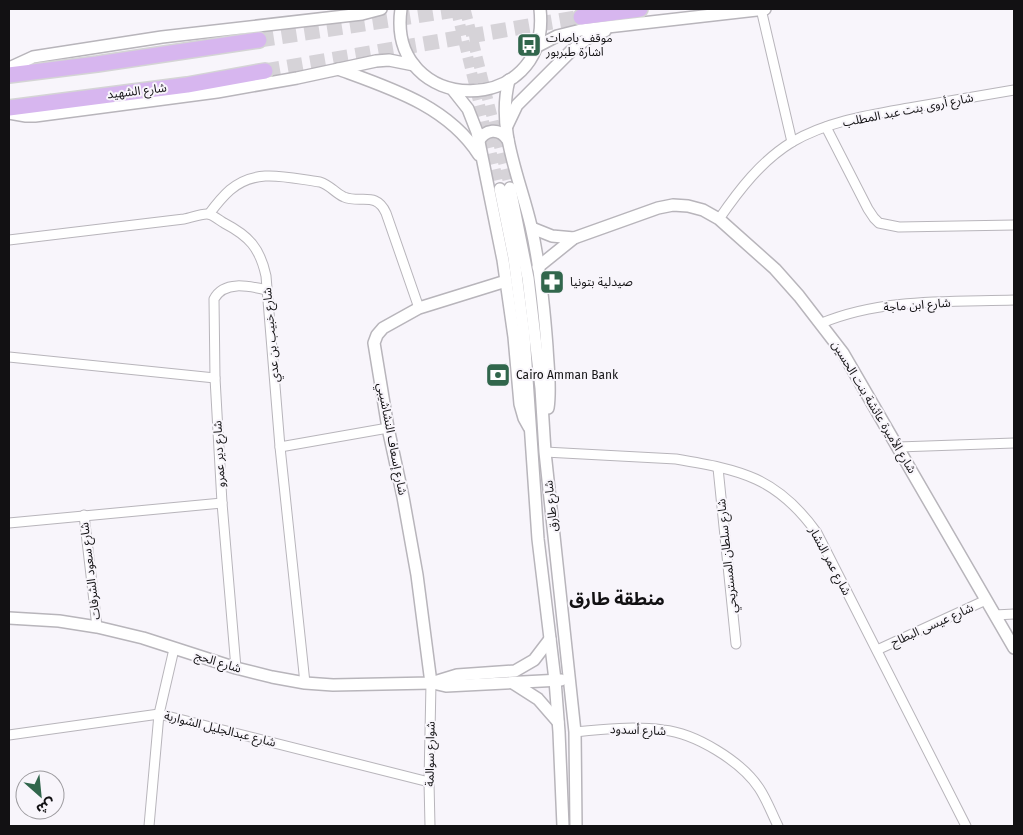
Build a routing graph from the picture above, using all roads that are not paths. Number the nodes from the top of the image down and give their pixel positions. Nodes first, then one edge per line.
1 (325, 9) edge
2 (381, 9) edge
3 (401, 9) edge
4 (540, 9) edge
5 (640, 9) edge
6 (763, 9) edge
7 (581, 17) tunnel mouth
8 (304, 19) junction
9 (616, 26) junction
10 (259, 40) tunnel mouth
11 (536, 47) junction
12 (414, 65) junction
13 (9, 68) edge
14 (338, 69) junction
15 (265, 71) tunnel mouth
16 (9, 75) edge
17 (509, 80) junction
18 (453, 90) junction
19 (1014, 90) edge
20 (9, 108) edge
21 (9, 113) edge
22 (826, 127) junction
23 (507, 135) junction
24 (478, 142) junction
25 (792, 142) junction
26 (481, 158) junction
27 (208, 214) junction
28 (719, 219) junction
29 (1014, 225) edge
30 (532, 228) junction
31 (574, 238) junction
32 (9, 240) edge
33 (538, 267) junction
34 (506, 281) junction
35 (267, 290) junction
36 (1014, 300) edge
37 (419, 308) junction
38 (822, 323) junction
39 (9, 357) edge
40 (215, 378) junction
41 (544, 424) junction
42 (388, 428) junction
43 (531, 430) junction
44 (1014, 443) edge
45 (280, 447) junction
46 (898, 447) junction
47 (546, 452) junction
48 (718, 468) junction
49 (222, 503) junction
50 (84, 515) junction
51 (9, 523) edge
52 (986, 600) junction
53 (1014, 614) edge
54 (995, 615) junction
55 (9, 618) edge
56 (97, 627) junction
57 (550, 639) junction
58 (736, 644) dead end
59 (174, 648) junction
60 (1014, 648) edge
61 (877, 650) junction
62 (236, 668) junction
63 (555, 680) junction
64 (570, 680) junction
65 (305, 683) junction
66 (431, 683) junction
67 (513, 683) junction
68 (159, 714) junction
69 (558, 722) junction
70 (575, 732) junction
71 (9, 735) edge
72 (429, 782) junction
73 (149, 826) edge
74 (430, 826) edge
75 (563, 826) edge
76 (576, 826) edge
77 (778, 826) edge
78 (966, 826) edge

1 - 8 street
2 - 8 street
3 - 12 street
4 - 11 street
5 - 7 highway
6 - 9 street
6 - 25 street
8 - 13 street
9 - 11 street
9 - 23 street
10 - 16 highway
11 - 17 street
12 - 14 street
12 - 18 street
14 - 21 street
14 - 26 street
15 - 20 highway, شارع الشهيد
17 - 18 street
17 - 23 street
18 - 24 street
19 - 22 street, شارع أروى بنت عبد المطلب
22 - 25 street, شارع أروى بنت عبد المطلب
22 - 29 street
23 - 24 street
23 - 30 street
24 - 26 street
25 - 28 street, شارع أروى بنت عبد المطلب
26 - 34 street
27 - 32 street
27 - 35 street, شارع خبيب بن عدي
27 - 37 street
28 - 31 street, شارع الأميرة عائشة بنت الحسين
28 - 38 street, شارع الأميرة عائشة بنت الحسين
30 - 31 street, شارع الأميرة عائشة بنت الحسين
30 - 33 street
31 - 33 street, شارع الأميرة عائشة بنت الحسين
33 - 41 street
34 - 37 street, شارع إسعاف النشاشيبي
34 - 43 street
35 - 40 street, شارع دير عمرو
35 - 45 street, شارع خبيب بن عدي
36 - 38 street, شارع ابن ماجة
37 - 42 street, شارع إسعاف النشاشيبي
38 - 46 street, شارع الأميرة عائشة بنت الحسين
39 - 40 street
40 - 49 street, شارع دير عمرو
41 - 43 street, شارع طارق
41 - 47 street, شارع طارق
42 - 45 street
42 - 66 street, شارع إسعاف النشاشيبي
43 - 57 street, شارع طارق
44 - 46 street
45 - 65 street, شارع خبيب بن عدي
46 - 52 street, شارع الأميرة عائشة بنت الحسين
47 - 48 street, شارع عمر النشار
47 - 64 street, شارع طارق
48 - 58 street, شارع سلطان المستريحي
48 - 61 street, شارع عمر النشار
49 - 50 street
49 - 62 street, شارع دير عمرو
50 - 51 street
50 - 56 street, شارع سعود الشرفات
52 - 54 street, شارع الأميرة عائشة بنت الحسين
52 - 61 street, شارع عيسى البطاح
53 - 54 street
54 - 60 street, شارع الأميرة عائشة بنت الحسين
55 - 56 street, شارع الحج
56 - 59 street, شارع الحج
57 - 63 street, شارع طارق
57 - 66 street, شارع الحج
59 - 62 street, شارع الحج
59 - 68 street
61 - 78 street, شارع عمر النشار
62 - 65 street, شارع الحج
63 - 64 street, شارع الحج
63 - 67 street, شارع الحج
63 - 69 street, شارع طارق
64 - 70 street, شارع طارق
65 - 66 street, شارع الحج
66 - 67 street, شارع الحج
66 - 72 street, شوارع سوالمة
67 - 69 street
68 - 71 street, شارع عبدالجليل الشواربة
68 - 72 street, شارع عبدالجليل الشواربة
68 - 73 street
69 - 75 street, شارع طارق
70 - 76 street, شارع طارق
70 - 77 street, شارع أسدود
72 - 74 street, شوارع سوالمة

